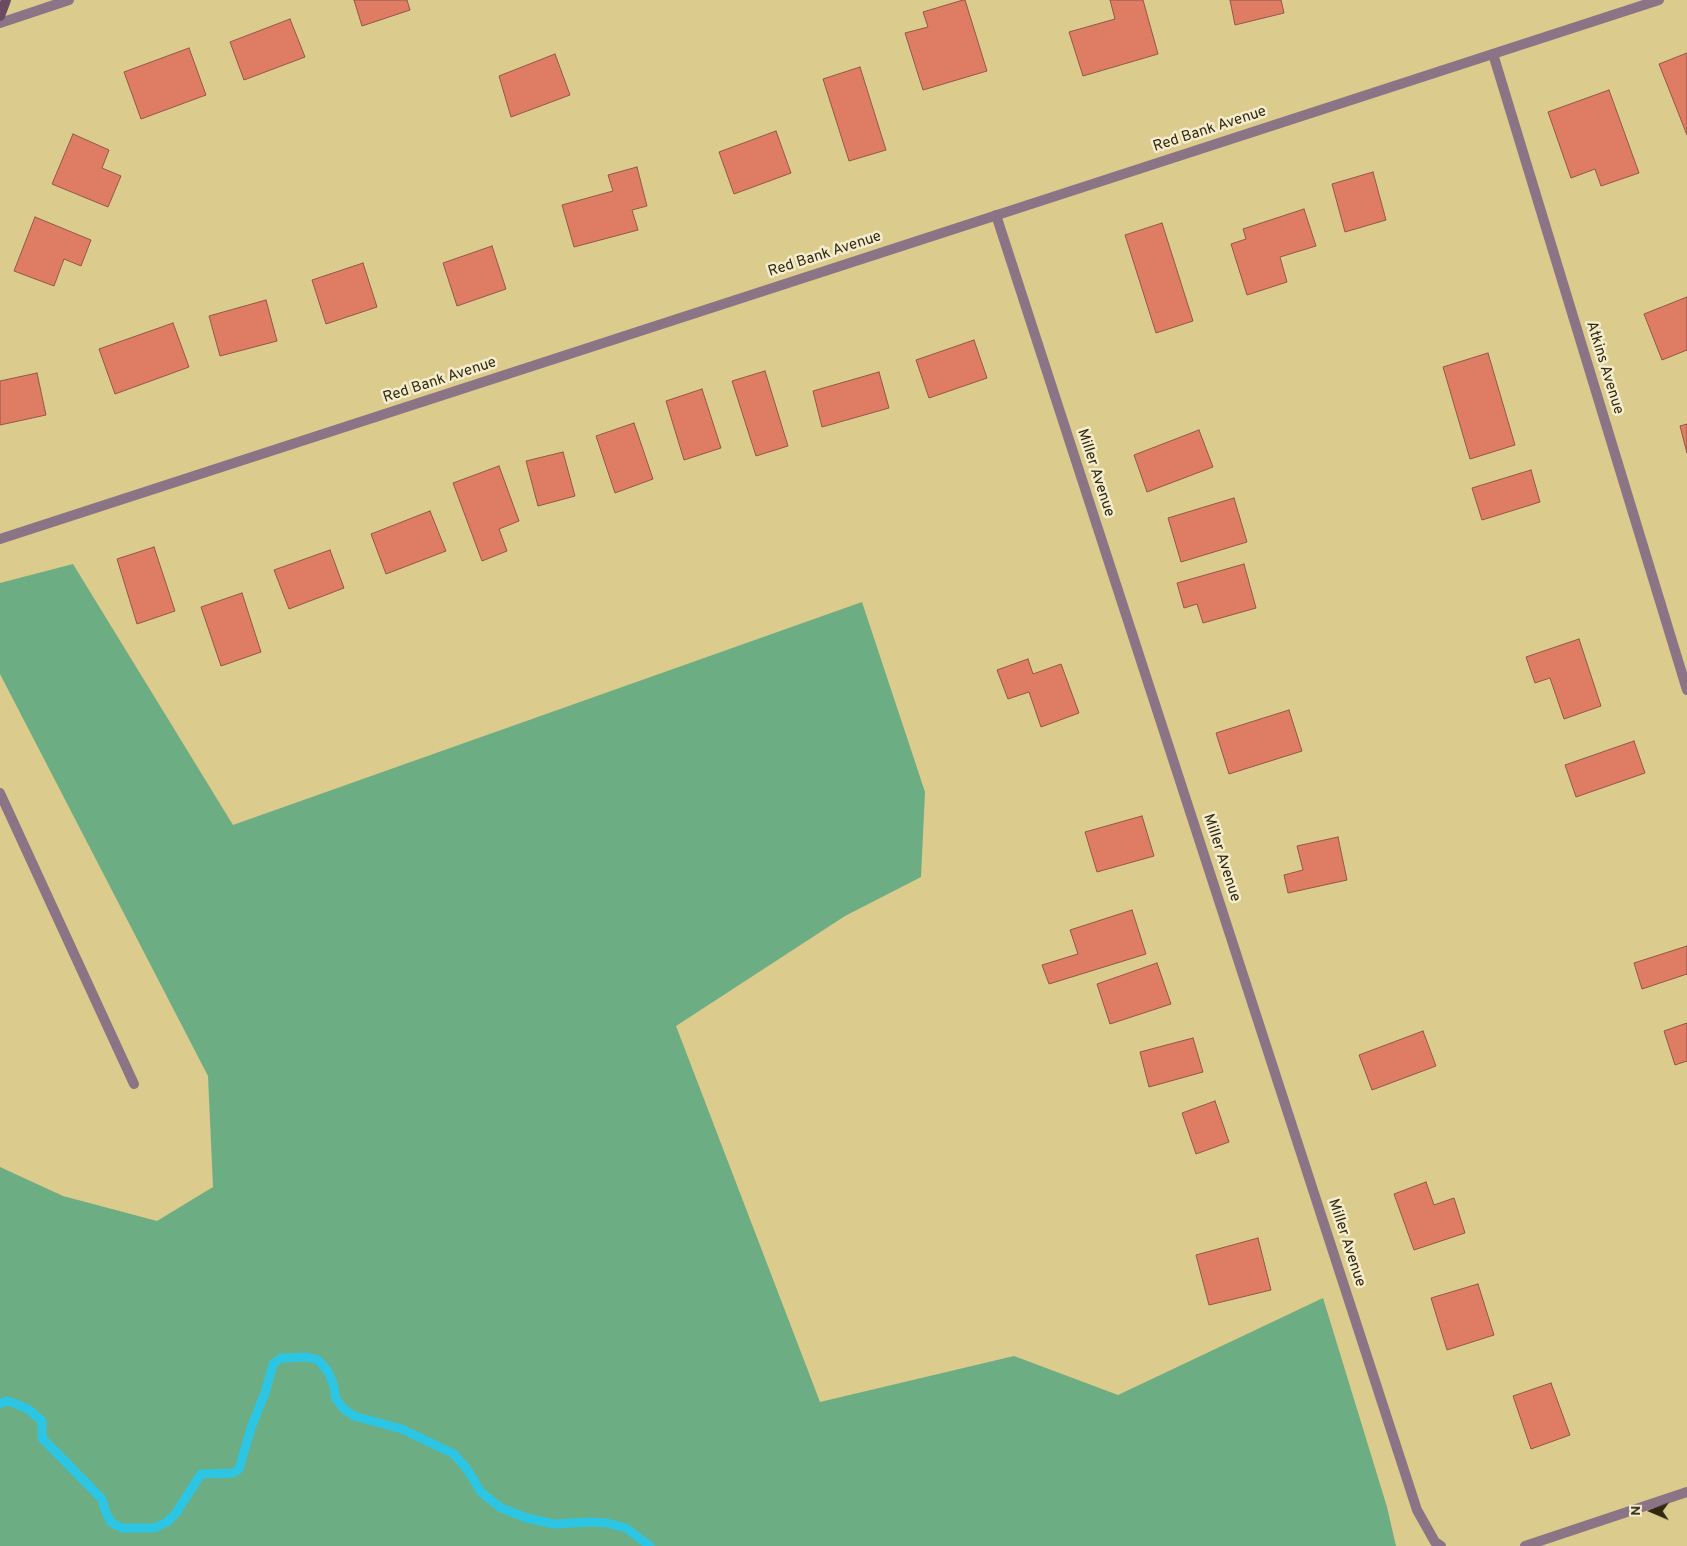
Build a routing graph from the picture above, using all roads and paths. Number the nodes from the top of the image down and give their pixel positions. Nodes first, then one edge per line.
1 (6, 0) edge
2 (69, 0) edge
3 (1659, 0) edge
4 (0, 16) edge
5 (0, 23) edge
6 (1493, 54) junction
7 (996, 215) junction
8 (0, 539) edge
9 (1687, 690) edge
10 (0, 793) edge
11 (134, 1084) dead end
12 (1687, 1492) edge
13 (1441, 1546) edge
14 (1525, 1546) edge

1 - 4 main road
2 - 5 street
3 - 6 street, Red Bank Avenue
6 - 7 street, Red Bank Avenue
6 - 9 street, Atkins Avenue
7 - 8 street, Red Bank Avenue
7 - 13 street, Miller Avenue
10 - 11 street
12 - 14 street

